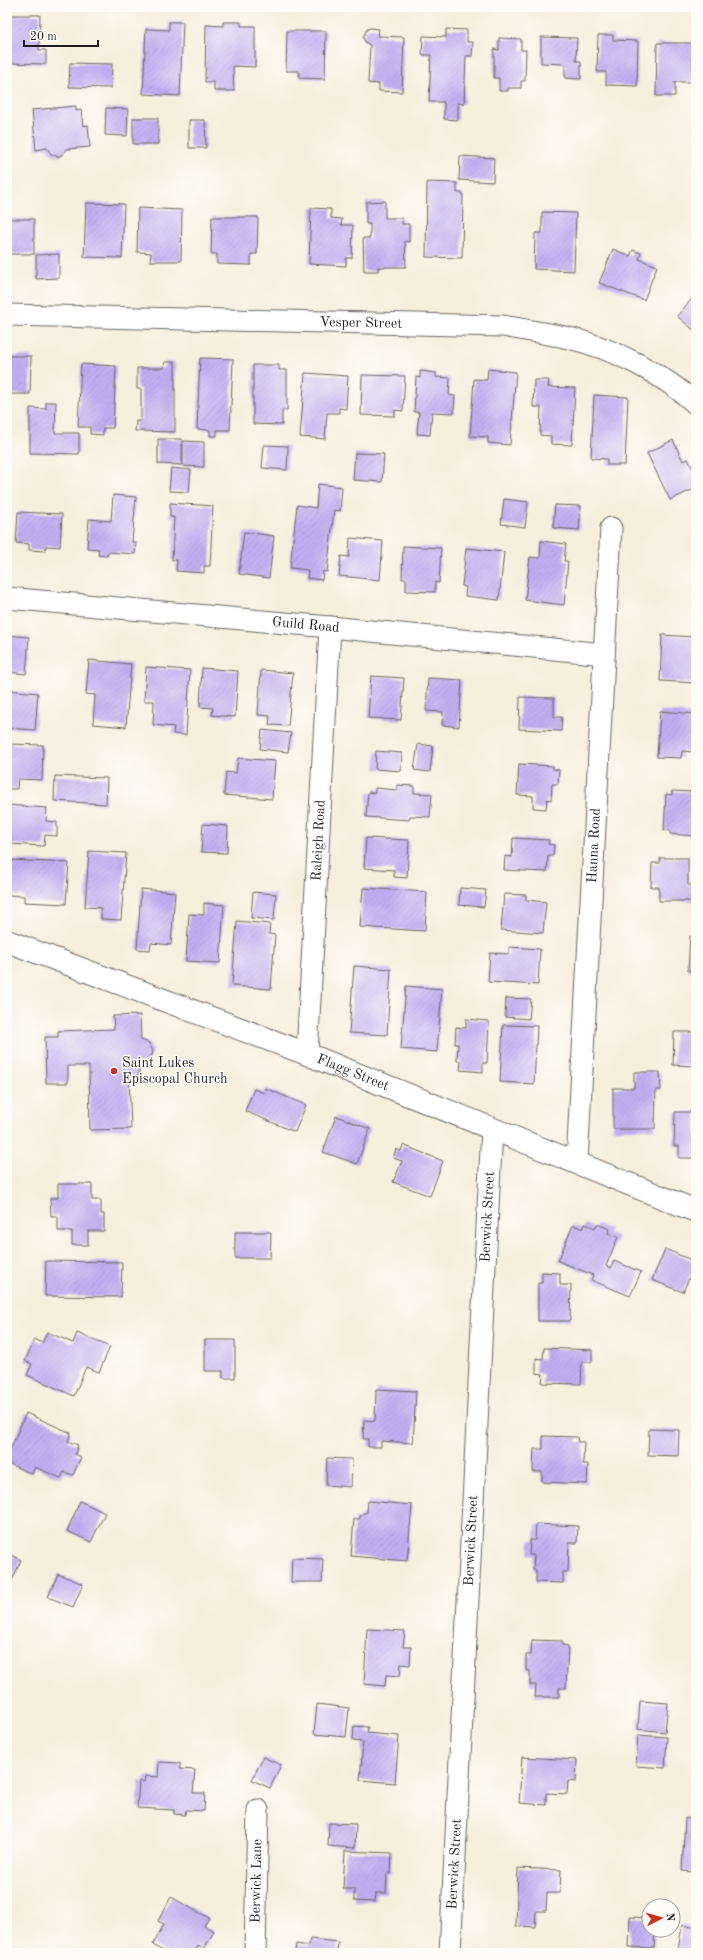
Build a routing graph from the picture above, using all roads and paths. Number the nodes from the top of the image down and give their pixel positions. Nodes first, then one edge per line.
1 (7, 315) edge
2 (696, 404) edge
3 (611, 528) dead end
4 (7, 598) edge
5 (330, 626) junction
6 (604, 654) junction
7 (7, 940) edge
8 (307, 1054) junction
9 (492, 1129) junction
10 (577, 1163) junction
11 (696, 1211) edge
12 (258, 1810) dead end
13 (255, 1953) edge
14 (450, 1953) edge

1 - 2 street, Vesper Street
3 - 6 street, Hanna Road
4 - 5 street, Guild Road
5 - 6 street, Guild Road
5 - 8 street, Raleigh Road
6 - 10 street, Hanna Road
7 - 8 street, Flagg Street
8 - 9 street, Flagg Street
9 - 10 street, Flagg Street
9 - 14 street, Berwick Street
10 - 11 street, Flagg Street
12 - 13 street, Berwick Lane

